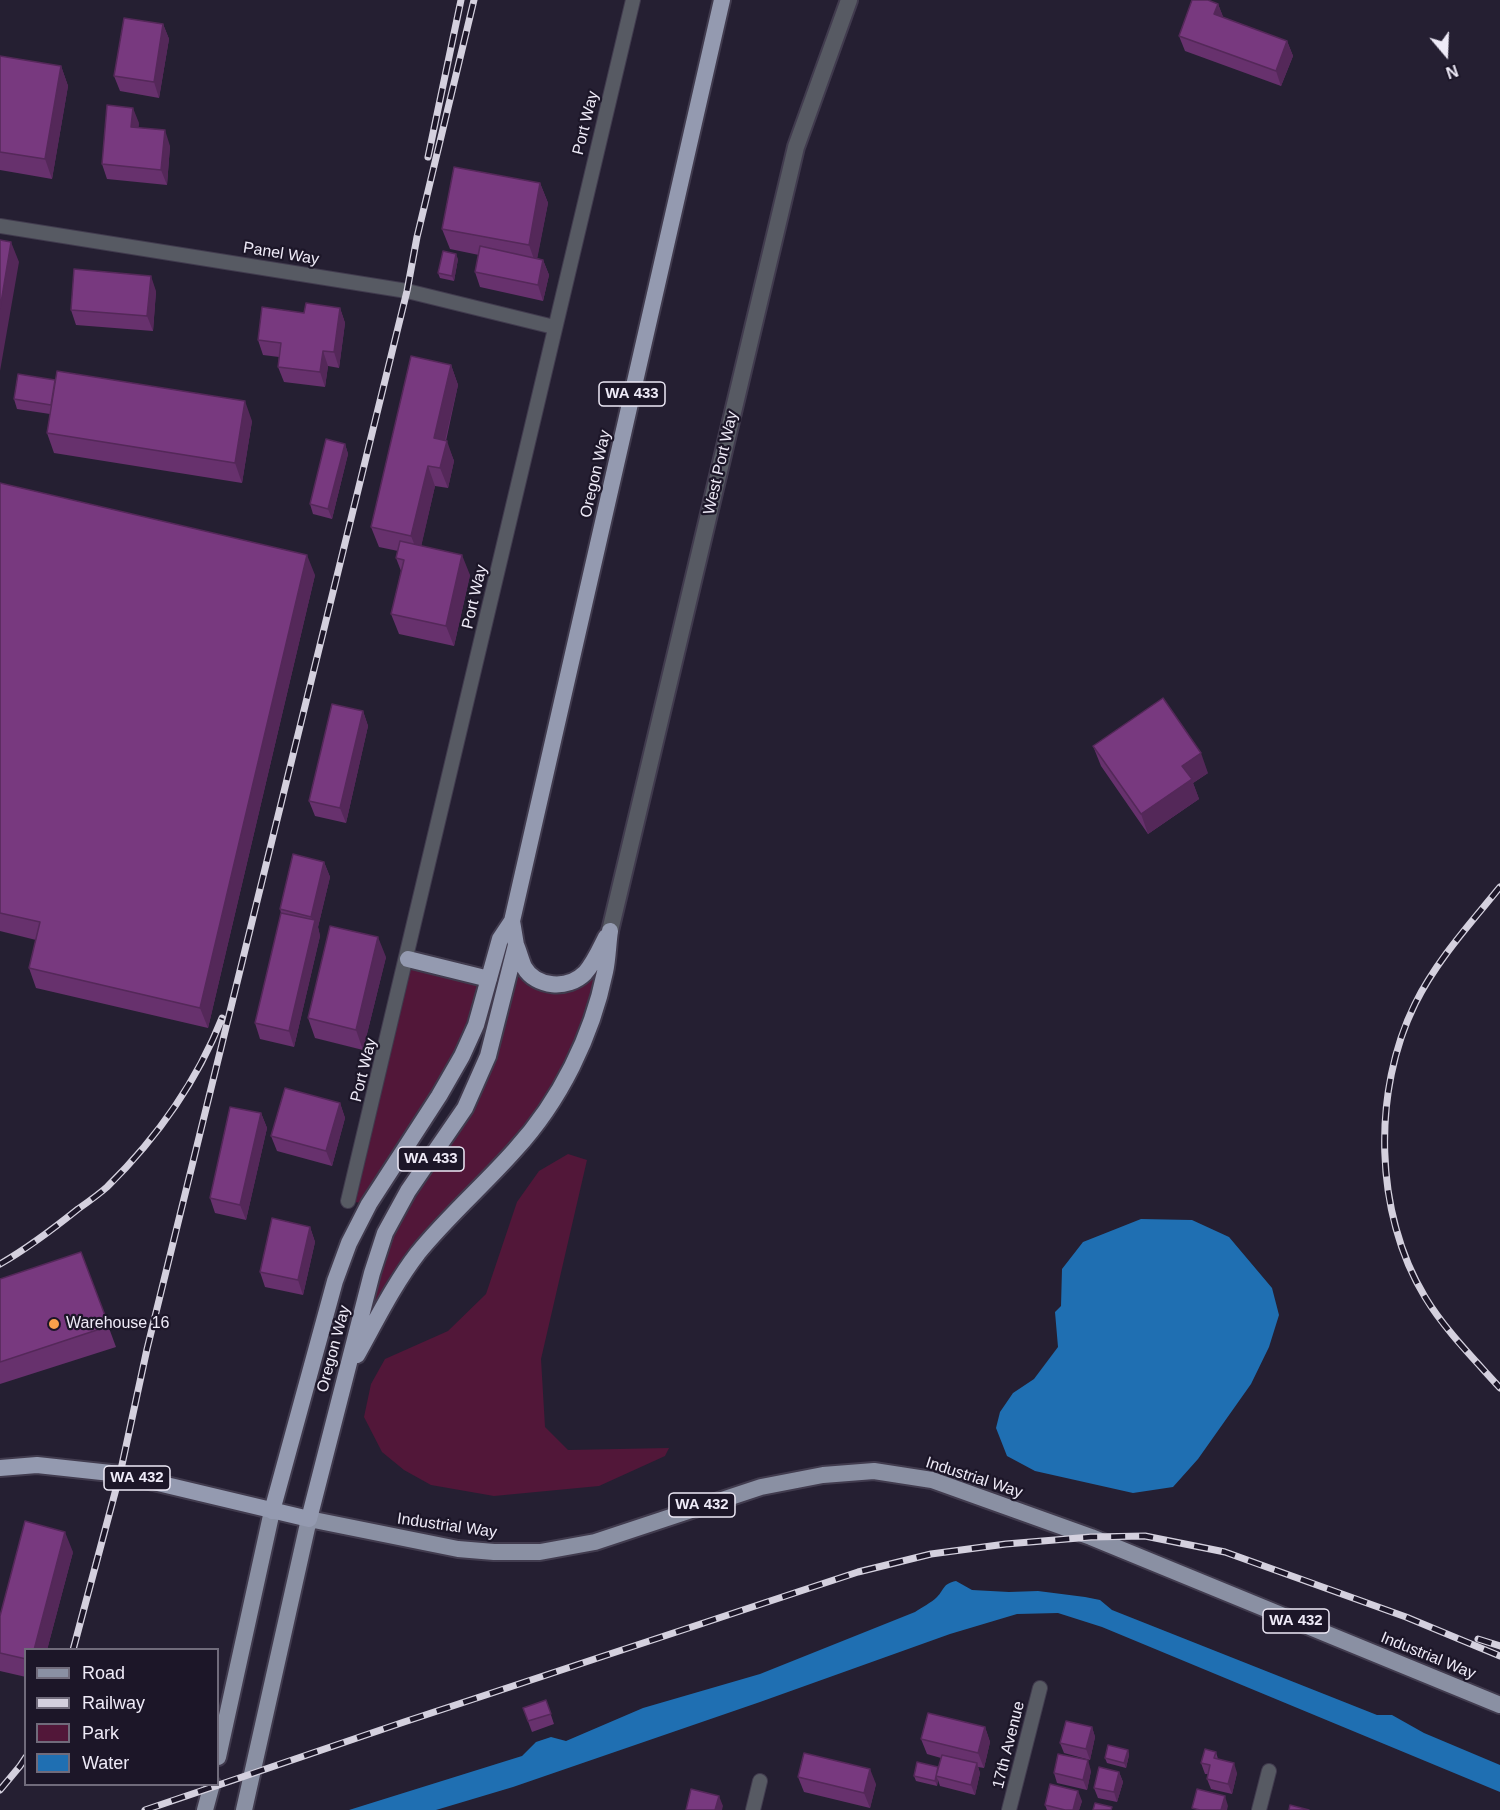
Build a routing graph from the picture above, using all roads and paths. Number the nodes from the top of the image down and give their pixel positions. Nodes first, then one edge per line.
1 (633, 0) edge
2 (722, 0) edge
3 (849, 0) edge
4 (0, 226) edge
5 (554, 327) junction
6 (512, 921) junction
7 (610, 931) junction
8 (516, 945) junction
9 (408, 959) junction
10 (489, 979) junction
11 (348, 1201) dead end
12 (346, 1373) junction
13 (0, 1468) edge
14 (272, 1511) junction
15 (309, 1519) junction
16 (1040, 1688) dead end
17 (1500, 1705) edge
18 (219, 1753) edge
19 (1269, 1771) dead end
20 (760, 1781) dead end
21 (212, 1786) edge
22 (205, 1810) edge
23 (244, 1810) edge
24 (753, 1810) edge
25 (1009, 1810) edge
26 (1259, 1810) edge

1 - 5 street, Port Way
2 - 6 highway, Oregon Way / WA 433
3 - 7 street, West Port Way
4 - 5 street, Panel Way
5 - 9 street, Port Way
6 - 8 highway, Oregon Way / WA 433
6 - 10 highway, Oregon Way / WA 433
7 - 8 highway
7 - 12 highway
8 - 12 highway, Oregon Way / WA 433
9 - 10 highway
9 - 11 street, Port Way
10 - 14 highway, Oregon Way / WA 433
12 - 15 highway, Oregon Way / WA 433
13 - 14 highway, WA 432
14 - 15 highway, Industrial Way / WA 432
14 - 18 main road, Oregon Way
15 - 17 main road, Industrial Way / WA 432
15 - 23 main road, Oregon Way
16 - 25 street, 17th Avenue
19 - 26 street
20 - 24 street
21 - 22 main road

